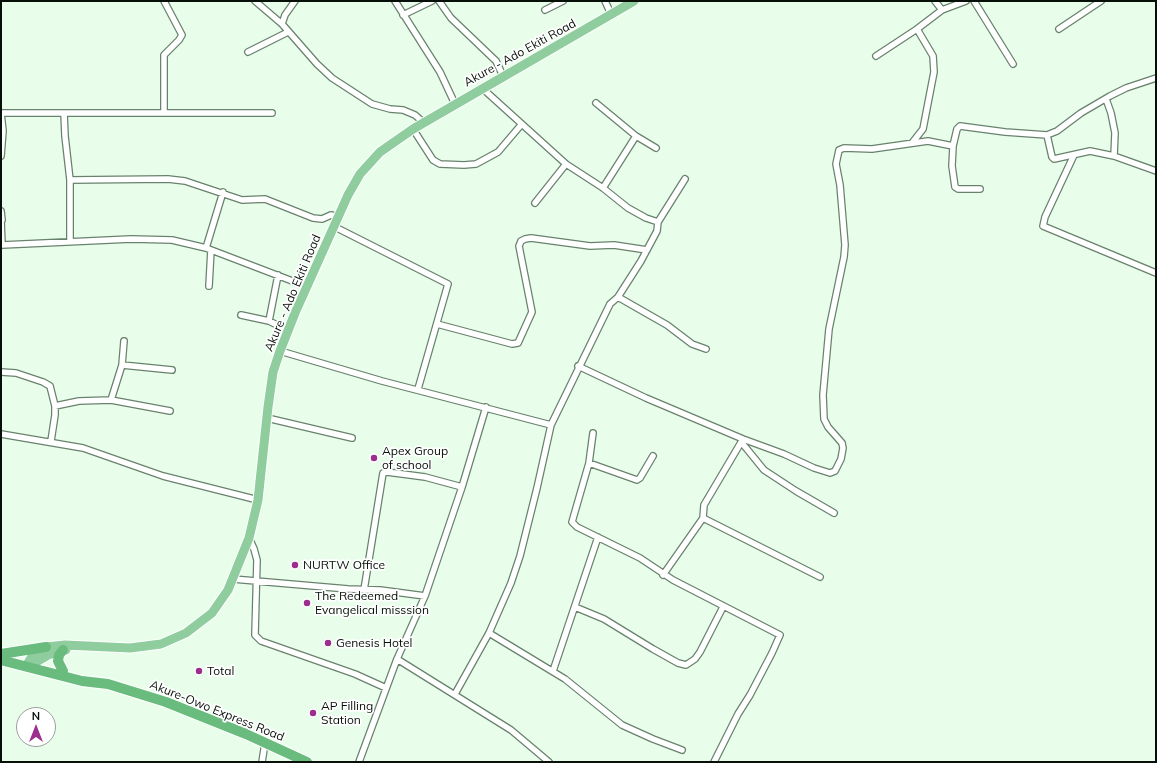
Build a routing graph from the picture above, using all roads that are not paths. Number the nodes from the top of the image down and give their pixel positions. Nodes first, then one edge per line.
1 (164, 1) edge
2 (255, 1) edge
3 (295, 1) edge
4 (395, 1) edge
5 (432, 1) edge
6 (439, 1) edge
7 (563, 1) edge
8 (605, 1) edge
9 (634, 1) edge
10 (935, 1) edge
11 (966, 1) edge
12 (974, 1) edge
13 (1101, 1) edge
14 (545, 10) dead end
15 (942, 10) junction
16 (611, 14) junction
17 (403, 15) junction
18 (282, 24) junction
19 (917, 29) junction
20 (1059, 29) dead end
21 (288, 32) junction
22 (248, 52) dead end
23 (876, 56) dead end
24 (1013, 64) dead end
25 (503, 76) junction
26 (1156, 78) edge
27 (482, 88) junction
28 (1106, 99) junction
29 (596, 103) dead end
30 (455, 104) junction
31 (1, 113) edge
32 (164, 113) junction
33 (64, 114) junction
34 (272, 114) dead end
35 (423, 122) junction
36 (521, 125) junction
37 (413, 128) junction
38 (1047, 135) junction
39 (636, 136) junction
40 (912, 143) junction
41 (953, 146) junction
42 (656, 148) dead end
43 (1074, 155) junction
44 (1, 156) edge
45 (1114, 156) junction
46 (566, 164) junction
47 (1156, 171) edge
48 (685, 179) dead end
49 (70, 180) junction
50 (603, 188) junction
51 (980, 189) dead end
52 (223, 192) junction
53 (535, 203) dead end
54 (1, 211) edge
55 (339, 217) junction
56 (1, 220) edge
57 (658, 222) junction
58 (335, 227) junction
59 (70, 242) junction
60 (1, 246) edge
61 (208, 249) junction
62 (647, 250) junction
63 (1156, 273) edge
64 (278, 275) junction
65 (209, 286) dead end
66 (308, 287) junction
67 (618, 297) junction
68 (241, 315) dead end
69 (269, 322) junction
70 (437, 324) junction
71 (287, 330) junction
72 (124, 341) dead end
73 (706, 348) dead end
74 (280, 351) junction
75 (122, 365) junction
76 (578, 366) junction
77 (172, 370) dead end
78 (1, 372) edge
79 (418, 389) junction
80 (110, 400) junction
81 (55, 406) junction
82 (486, 407) junction
83 (170, 411) dead end
84 (266, 418) junction
85 (551, 425) junction
86 (593, 433) dead end
87 (1, 434) edge
88 (352, 438) dead end
89 (51, 441) junction
90 (742, 441) junction
91 (653, 456) dead end
92 (589, 463) junction
93 (462, 486) junction
94 (258, 500) junction
95 (834, 513) dead end
96 (703, 518) junction
97 (598, 537) junction
98 (249, 538) junction
99 (663, 575) junction
100 (820, 577) dead end
101 (233, 579) junction
102 (256, 582) junction
103 (364, 590) junction
104 (425, 596) junction
105 (575, 607) junction
106 (724, 607) junction
107 (489, 633) junction
108 (46, 647) junction
109 (77, 647) junction
110 (63, 650) junction
111 (1, 654) edge
112 (397, 659) junction
113 (1, 660) edge
114 (31, 664) junction
115 (63, 671) junction
116 (553, 671) junction
117 (92, 682) junction
118 (386, 688) junction
119 (455, 694) junction
120 (265, 743) junction
121 (682, 750) dead end
122 (262, 762) edge
123 (307, 762) edge
124 (359, 762) edge
125 (549, 762) edge
126 (714, 762) edge

1 - 32 street
2 - 18 street
3 - 18 street
4 - 17 street
5 - 17 street
6 - 25 street
7 - 14 street
8 - 16 street
9 - 16 main road, Akure - Ado Ekiti Road
10 - 15 street
11 - 15 street
12 - 24 street
13 - 20 street
15 - 19 street
16 - 25 main road, Akure - Ado Ekiti Road
17 - 30 street
18 - 21 street
19 - 23 street
19 - 40 street
21 - 22 street
21 - 35 street
25 - 27 main road, Akure - Ado Ekiti Road
26 - 28 street
27 - 30 main road, Akure - Ado Ekiti Road
27 - 36 street
28 - 38 street
28 - 45 street
29 - 39 street
30 - 35 main road, Akure - Ado Ekiti Road
31 - 33 street
31 - 44 street
32 - 33 street
32 - 34 street
33 - 49 street
35 - 37 main road, Akure - Ado Ekiti Road
36 - 37 street
36 - 46 street
37 - 55 main road, Akure - Ado Ekiti Road
38 - 41 street
38 - 43 street
39 - 42 street
39 - 50 street
40 - 41 street
40 - 90 street
41 - 51 street
43 - 45 street
43 - 63 street
45 - 47 street
46 - 50 street
46 - 53 street
48 - 57 street
49 - 52 street
49 - 59 street
50 - 57 street
52 - 55 street
52 - 61 street
54 - 56 street
55 - 58 main road, Akure - Ado Ekiti Road
56 - 60 street
57 - 62 street
58 - 66 main road, Akure - Ado Ekiti Road
58 - 70 street
59 - 60 street
59 - 61 street
61 - 64 street
61 - 65 street
62 - 67 street
62 - 70 street
64 - 66 street
64 - 69 street
66 - 71 main road, Akure - Ado Ekiti Road
67 - 73 street
67 - 76 street
68 - 69 street
69 - 71 street
70 - 79 street
71 - 74 main road, Akure - Ado Ekiti Road
72 - 75 street
74 - 79 street
74 - 84 main road, Akure - Ado Ekiti Road
75 - 77 street
75 - 80 street
76 - 85 street
76 - 90 street
78 - 81 street
79 - 82 street
80 - 81 street
80 - 83 street
81 - 89 street
82 - 85 street
82 - 93 street
84 - 88 street
84 - 94 main road, Akure - Ado Ekiti Road
85 - 107 street
86 - 92 street
87 - 89 street
89 - 94 street
90 - 95 street
90 - 96 street
91 - 92 street
92 - 97 street
93 - 103 street
93 - 104 street
94 - 98 main road, Akure - Ado Ekiti Road
96 - 99 street
96 - 100 street
97 - 99 street
97 - 105 street
98 - 101 main road, Akure - Ado Ekiti Road
98 - 102 street
99 - 106 street
101 - 102 street
101 - 109 main road, Akure - Ado Ekiti Road
102 - 103 street
102 - 118 street
103 - 104 street
104 - 112 street
105 - 106 street
105 - 116 street
106 - 126 street
107 - 116 street
107 - 119 street
108 - 109 main road, Akure - Ado Ekiti Road
108 - 111 highway
108 - 114 main road
109 - 110 main road
110 - 114 main road
110 - 115 highway
111 - 114 highway, Akure-Owo Express Road
112 - 118 street
112 - 119 street
113 - 114 highway, Akure-Owo Express Road
114 - 115 highway, Akure-Owo Express Road
114 - 117 highway, Akure-Owo Express Road
115 - 117 highway, Akure-Owo Express Road
116 - 121 street
117 - 120 highway, Akure-Owo Express Road
118 - 124 street
119 - 125 street
120 - 122 street
120 - 123 highway, Akure-Owo Express Road

